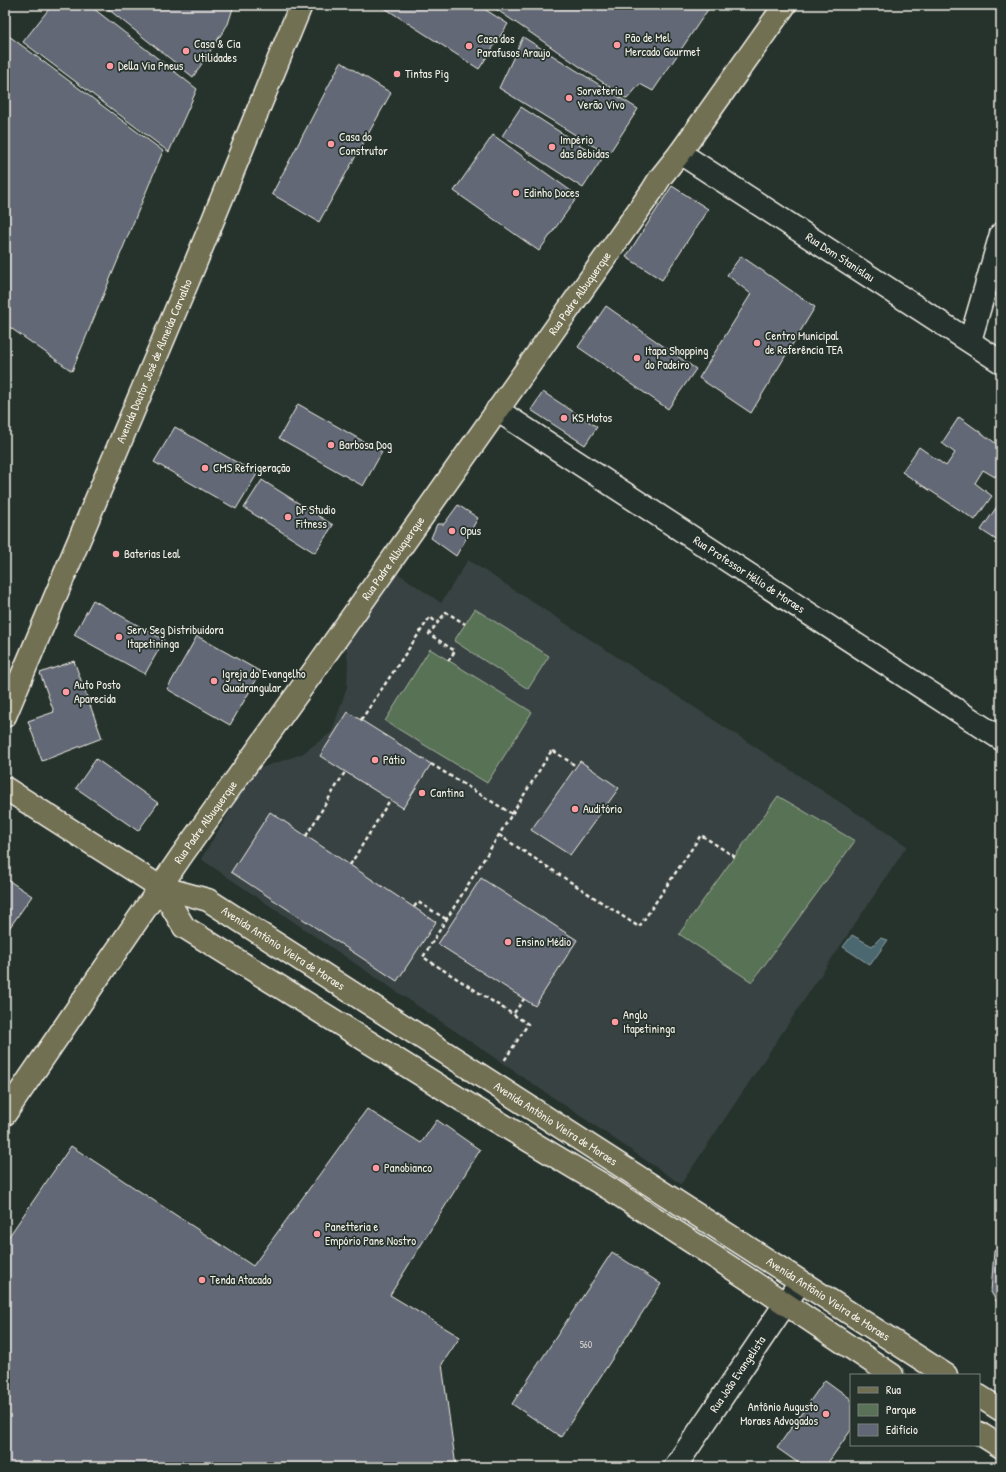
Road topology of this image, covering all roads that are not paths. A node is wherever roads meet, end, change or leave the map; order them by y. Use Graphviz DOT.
graph roads {
  1 [pos="301,5"];
  2 [pos="785,5"];
  3 [pos="680,153"];
  4 [pos="1001,234"];
  5 [pos="970,341"];
  6 [pos="1001,362"];
  7 [pos="497,410"];
  8 [pos="5,716"];
  9 [pos="1001,740"];
  10 [pos="5,788"];
  11 [pos="160,887"];
  12 [pos="490,1081"];
  13 [pos="473,1107"];
  14 [pos="5,1114"];
  15 [pos="764,1259"];
  16 [pos="750,1280"];
  17 [pos="800,1282"];
  18 [pos="785,1304"];
  19 [pos="890,1374"];
  20 [pos="944,1374"];
  21 [pos="980,1397"];
  22 [pos="1001,1410"];
  23 [pos="980,1434"];
  24 [pos="1001,1447"];
  25 [pos="675,1467"];
  1 -- 8 [label="main road, Avenida Doutor José de Almeida Carvalho"];
  2 -- 3 [label="main road, Rua Padre Albuquerque"];
  3 -- 5 [label="street, Rua Dom Stanislau"];
  3 -- 7 [label="main road, Rua Padre Albuquerque"];
  4 -- 5 [label="street"];
  5 -- 6 [label="street, Rua Dom Stanislau"];
  7 -- 9 [label="street, Rua Professor Hélio de Moraes"];
  7 -- 11 [label="main road, Rua Padre Albuquerque"];
  10 -- 11 [label="main road, Avenida Antônio Vieira de Moraes"];
  11 -- 12 [label="main road, Avenida Antônio Vieira de Moraes"];
  11 -- 13 [label="main road, Avenida Antônio Vieira de Moraes"];
  11 -- 14 [label="main road, Rua Padre Albuquerque"];
  12 -- 13 [label="main road"];
  12 -- 15 [label="main road, Avenida Antônio Vieira de Moraes"];
  13 -- 16 [label="main road, Avenida Antônio Vieira de Moraes"];
  15 -- 16 [label="street"];
  15 -- 17 [label="main road, Avenida Antônio Vieira de Moraes"];
  16 -- 18 [label="main road, Avenida Antônio Vieira de Moraes"];
  17 -- 18 [label="street, Rua João Evangelista"];
  17 -- 20 [label="main road, Avenida Antônio Vieira de Moraes"];
  18 -- 19 [label="main road, Avenida Antônio Vieira de Moraes"];
  18 -- 25 [label="street, Rua João Evangelista"];
  21 -- 22 [label="main road"];
  23 -- 24 [label="main road"];
}
